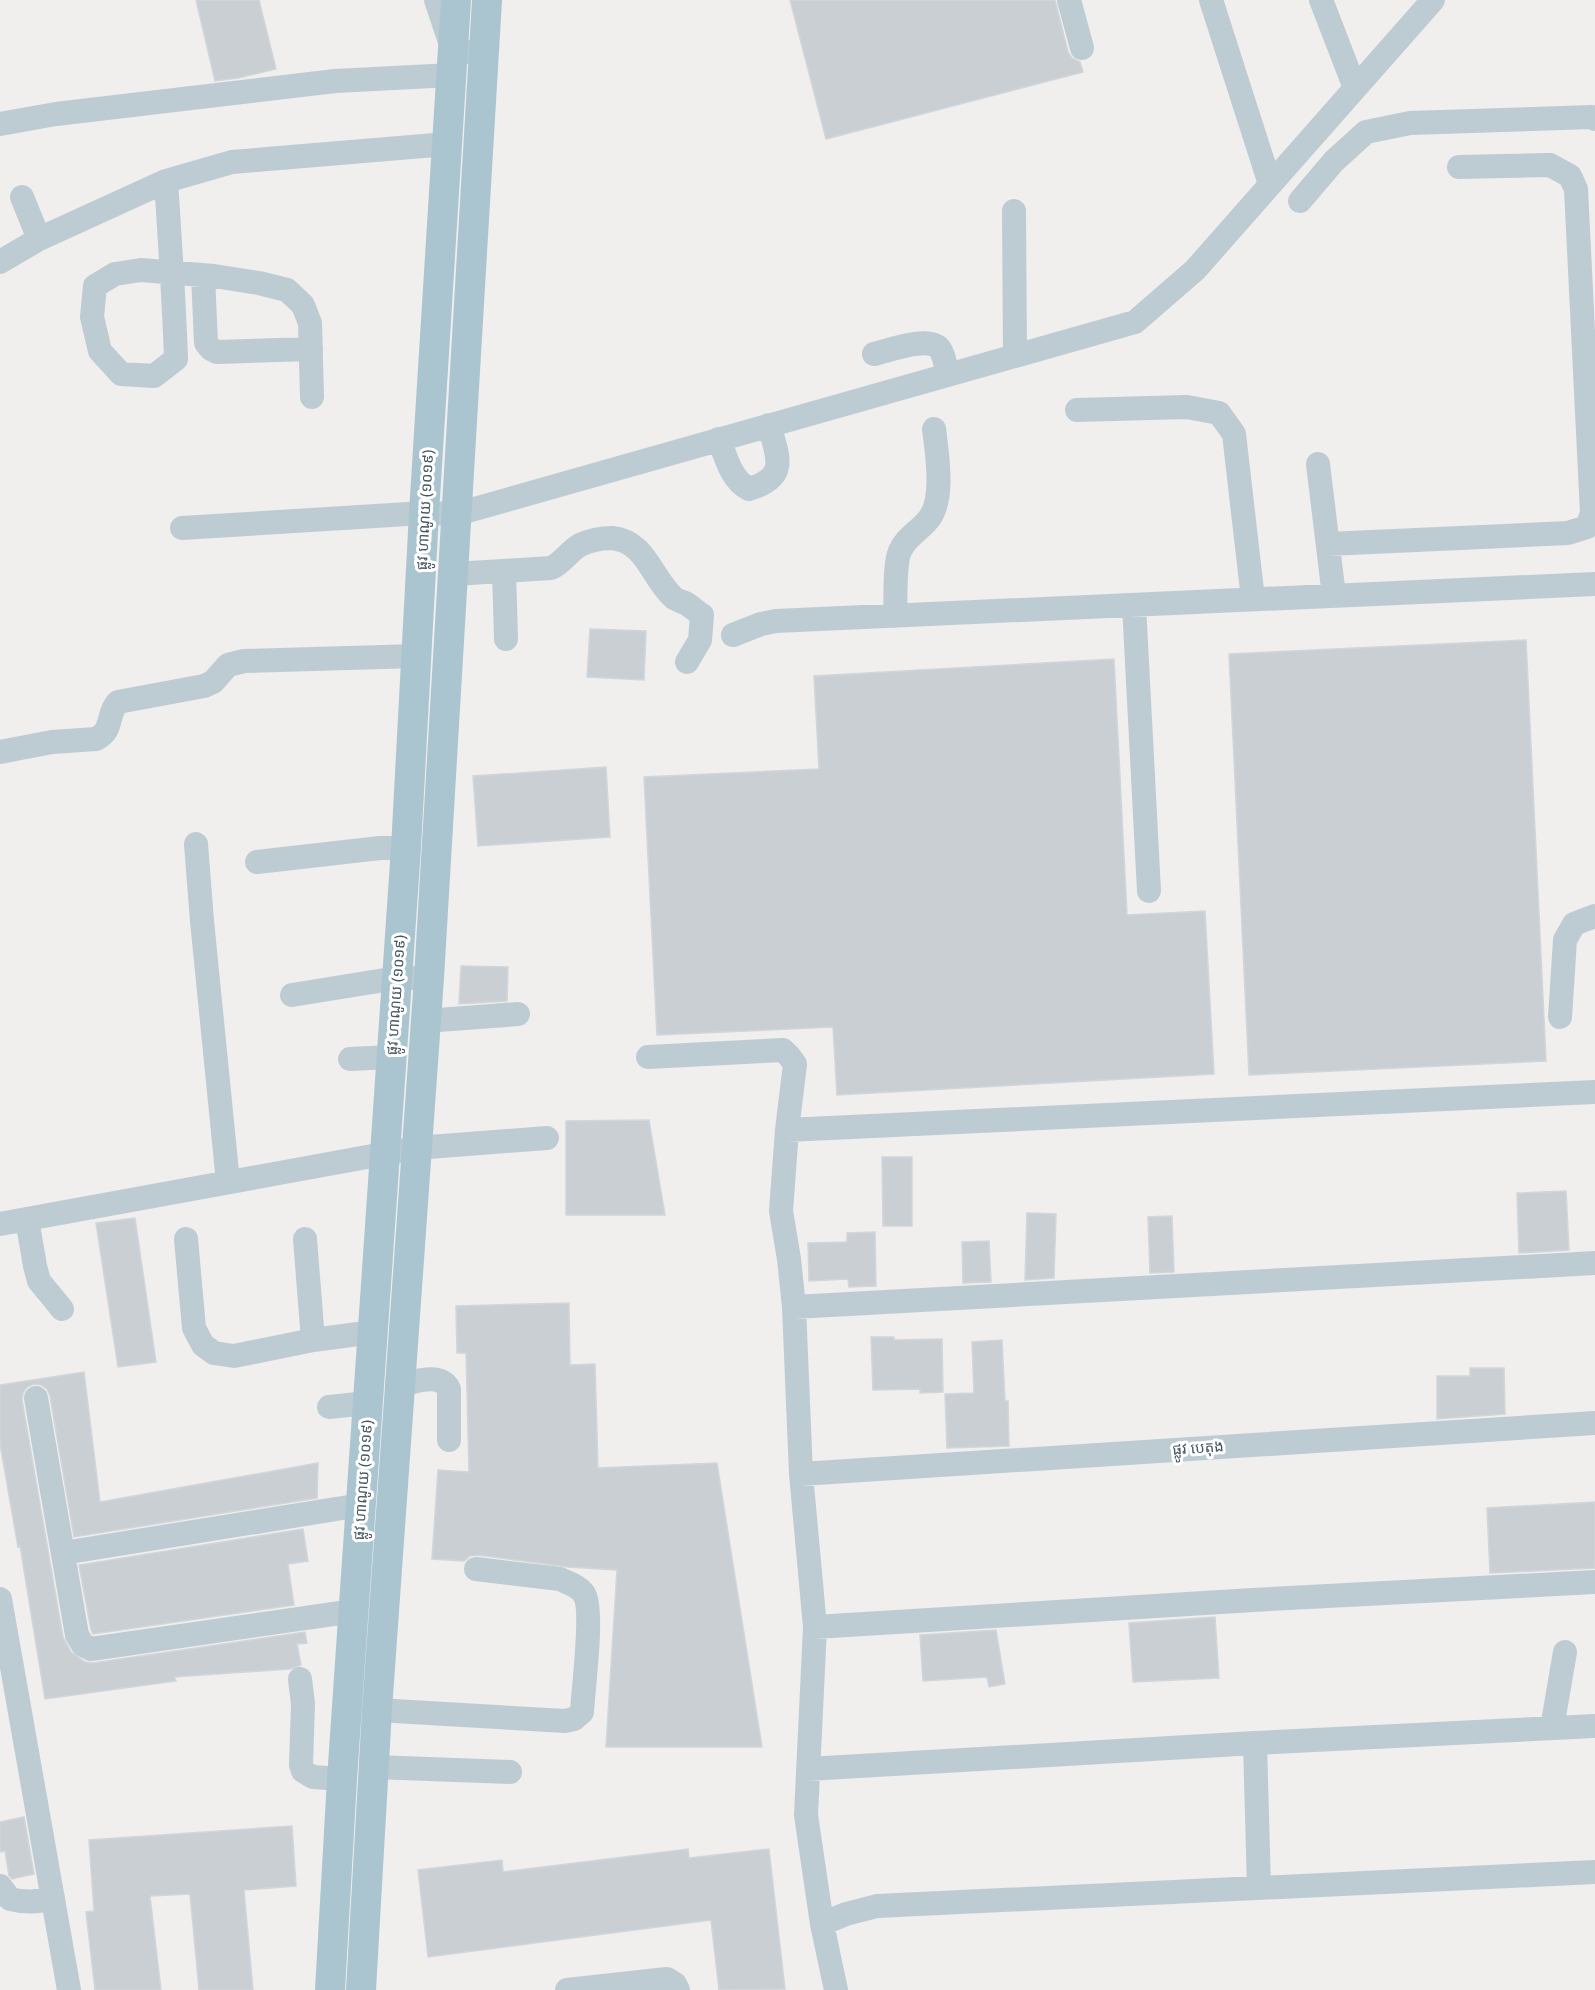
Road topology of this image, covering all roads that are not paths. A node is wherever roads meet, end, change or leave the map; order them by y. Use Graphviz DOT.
graph roads {
  1 [pos="436,0"];
  2 [pos="456,0"];
  3 [pos="487,0"];
  4 [pos="1069,0"];
  5 [pos="1211,0"];
  6 [pos="1321,0"];
  7 [pos="1433,0"];
  8 [pos="1082,48"];
  9 [pos="484,53"];
  10 [pos="452,63"];
  11 [pos="1355,88"];
  12 [pos="1595,119"];
  13 [pos="0,124"];
  14 [pos="447,144"];
  15 [pos="1459,167"];
  16 [pos="166,182"];
  17 [pos="1270,184"];
  18 [pos="22,197"];
  19 [pos="1300,201"];
  20 [pos="1014,211"];
  21 [pos="39,239"];
  22 [pos="0,262"];
  23 [pos="172,273"];
  24 [pos="203,275"];
  25 [pos="311,349"];
  26 [pos="874,354"];
  27 [pos="1015,356"];
  28 [pos="948,375"];
  29 [pos="312,397"];
  30 [pos="1077,410"];
  31 [pos="769,425"];
  32 [pos="934,429"];
  33 [pos="718,440"];
  34 [pos="1318,464"];
  35 [pos="424,513"];
  36 [pos="457,514"];
  37 [pos="182,528"];
  38 [pos="1591,531"];
  39 [pos="1328,544"];
  40 [pos="504,572"];
  41 [pos="454,574"];
  42 [pos="1595,584"];
  43 [pos="1334,596"];
  44 [pos="1253,599"];
  45 [pos="1134,605"];
  46 [pos="896,616"];
  47 [pos="733,635"];
  48 [pos="506,639"];
  49 [pos="417,656"];
  50 [pos="687,662"];
  51 [pos="0,752"];
  52 [pos="196,844"];
  53 [pos="406,848"];
  54 [pos="257,862"];
  55 [pos="1149,891"];
  56 [pos="1595,916"];
  57 [pos="397,978"];
  58 [pos="429,978"];
  59 [pos="292,995"];
  60 [pos="518,1014"];
  61 [pos="1560,1017"];
  62 [pos="425,1021"];
  63 [pos="391,1057"];
  64 [pos="648,1057"];
  65 [pos="350,1059"];
  66 [pos="1595,1092"];
  67 [pos="787,1130"];
  68 [pos="547,1138"];
  69 [pos="416,1148"];
  70 [pos="385,1154"];
  71 [pos="228,1182"];
  72 [pos="27,1219"];
  73 [pos="0,1224"];
  74 [pos="186,1239"];
  75 [pos="305,1239"];
  76 [pos="1595,1263"];
  77 [pos="794,1307"];
  78 [pos="62,1310"];
  79 [pos="373,1332"];
  80 [pos="313,1340"];
  81 [pos="400,1385"];
  82 [pos="36,1398"];
  83 [pos="368,1402"];
  84 [pos="329,1407"];
  85 [pos="1595,1423"];
  86 [pos="449,1440"];
  87 [pos="801,1474"];
  88 [pos="361,1505"];
  89 [pos="63,1553"];
  90 [pos="476,1569"];
  91 [pos="1595,1582"];
  92 [pos="0,1599"];
  93 [pos="354,1611"];
  94 [pos="814,1627"];
  95 [pos="1565,1652"];
  96 [pos="300,1679"];
  97 [pos="377,1710"];
  98 [pos="1595,1726"];
  99 [pos="1552,1728"];
  100 [pos="1255,1743"];
  101 [pos="374,1767"];
  102 [pos="808,1769"];
  103 [pos="510,1772"];
  104 [pos="342,1779"];
  105 [pos="1595,1872"];
  106 [pos="0,1886"];
  107 [pos="1259,1888"];
  108 [pos="53,1898"];
  109 [pos="822,1924"];
  110 [pos="69,1990"];
  111 [pos="330,1990"];
  112 [pos="362,1990"];
  113 [pos="567,1990"];
  114 [pos="678,1990"];
  115 [pos="836,1990"];
  1 -- 10 [label="street"];
  2 -- 10 [label="main road, ផ្លូវ ហាណូយ (១០១៩)"];
  3 -- 9 [label="main road, ផ្លូវ ហាណូយ (១០១៩)"];
  4 -- 8 [label="street"];
  5 -- 17 [label="street"];
  6 -- 11 [label="street"];
  7 -- 11 [label="street"];
  9 -- 10 [label="street"];
  9 -- 36 [label="main road, ផ្លូវ ហាណូយ (១០១៩)"];
  10 -- 13 [label="street"];
  10 -- 14 [label="main road, ផ្លូវ ហាណូយ (១០១៩)"];
  11 -- 17 [label="street"];
  12 -- 19 [label="street"];
  14 -- 16 [label="street"];
  14 -- 35 [label="main road, ផ្លូវ ហាណូយ (១០១៩)"];
  15 -- 38 [label="street"];
  16 -- 21 [label="street"];
  16 -- 23 [label="street"];
  17 -- 27 [label="street"];
  18 -- 21 [label="street"];
  20 -- 27 [label="street"];
  21 -- 22 [label="street"];
  23 -- 23 [label="street"];
  23 -- 24 [label="street"];
  24 -- 25 [label="street"];
  24 -- 25 [label="street"];
  25 -- 29 [label="street"];
  26 -- 28 [label="street"];
  27 -- 28 [label="street"];
  28 -- 31 [label="street"];
  30 -- 44 [label="street"];
  31 -- 33 [label="street"];
  31 -- 33 [label="street"];
  32 -- 46 [label="street"];
  33 -- 36 [label="street"];
  34 -- 39 [label="street"];
  35 -- 36 [label="street"];
  35 -- 37 [label="street"];
  35 -- 49 [label="main road, ផ្លូវ ហាណូយ (១០១៩)"];
  36 -- 41 [label="main road, ផ្លូវ ហាណូយ (១០១៩)"];
  38 -- 39 [label="street"];
  39 -- 43 [label="street"];
  40 -- 41 [label="street"];
  40 -- 48 [label="street"];
  40 -- 50 [label="street"];
  41 -- 58 [label="main road, ផ្លូវ ហាណូយ (១០១៩)"];
  42 -- 43 [label="street"];
  43 -- 44 [label="street"];
  44 -- 45 [label="street"];
  45 -- 46 [label="street"];
  45 -- 55 [label="street"];
  46 -- 47 [label="street"];
  49 -- 51 [label="street"];
  49 -- 53 [label="main road, ផ្លូវ ហាណូយ (១០១៩)"];
  52 -- 71 [label="street"];
  53 -- 54 [label="street"];
  53 -- 57 [label="main road, ផ្លូវ ហាណូយ (១០១៩)"];
  56 -- 61 [label="street"];
  57 -- 58 [label="street"];
  57 -- 59 [label="street"];
  57 -- 63 [label="main road, ផ្លូវ ហាណូយ (១០១៩)"];
  58 -- 62 [label="main road, ផ្លូវ ហាណូយ (១០១៩)"];
  60 -- 62 [label="street"];
  62 -- 69 [label="main road, ផ្លូវ ហាណូយ (១០១៩)"];
  63 -- 65 [label="street"];
  63 -- 70 [label="main road, ផ្លូវ ហាណូយ (១០១៩)"];
  64 -- 67 [label="street"];
  66 -- 67 [label="street"];
  67 -- 77 [label="street"];
  68 -- 69 [label="street"];
  69 -- 70 [label="street"];
  69 -- 81 [label="main road, ផ្លូវ ហាណូយ (១០១៩)"];
  70 -- 71 [label="street"];
  70 -- 79 [label="main road, ផ្លូវ ហាណូយ (១០១៩)"];
  71 -- 72 [label="street"];
  72 -- 73 [label="street"];
  72 -- 78 [label="street"];
  74 -- 80 [label="street"];
  75 -- 80 [label="street"];
  76 -- 77 [label="street"];
  77 -- 87 [label="street"];
  79 -- 80 [label="street"];
  79 -- 83 [label="main road, ផ្លូវ ហាណូយ (១០១៩)"];
  81 -- 86 [label="street"];
  81 -- 97 [label="main road, ផ្លូវ ហាណូយ (១០១៩)"];
  82 -- 89 [label="street"];
  83 -- 84 [label="street"];
  83 -- 88 [label="main road, ផ្លូវ ហាណូយ (១០១៩)"];
  85 -- 87 [label="street, ផ្លូវ បេតុង"];
  87 -- 94 [label="street"];
  88 -- 89 [label="street"];
  88 -- 93 [label="main road, ផ្លូវ ហាណូយ (១០១៩)"];
  89 -- 93 [label="street"];
  90 -- 97 [label="street"];
  91 -- 94 [label="street"];
  92 -- 108 [label="street"];
  93 -- 104 [label="main road, ផ្លូវ ហាណូយ (១០១៩)"];
  94 -- 102 [label="street"];
  95 -- 99 [label="street"];
  96 -- 104 [label="street"];
  97 -- 101 [label="main road, ផ្លូវ ហាណូយ (១០១៩)"];
  98 -- 99 [label="street"];
  99 -- 100 [label="street"];
  100 -- 102 [label="street"];
  100 -- 107 [label="street"];
  101 -- 103 [label="street"];
  101 -- 112 [label="main road, ផ្លូវ ហាណូយ (១០១៩)"];
  102 -- 109 [label="street"];
  104 -- 111 [label="main road, ផ្លូវ ហាណូយ (១០១៩)"];
  105 -- 107 [label="street"];
  106 -- 108 [label="street"];
  107 -- 109 [label="street"];
  108 -- 110 [label="street"];
  109 -- 115 [label="street"];
  113 -- 114 [label="street"];
}
